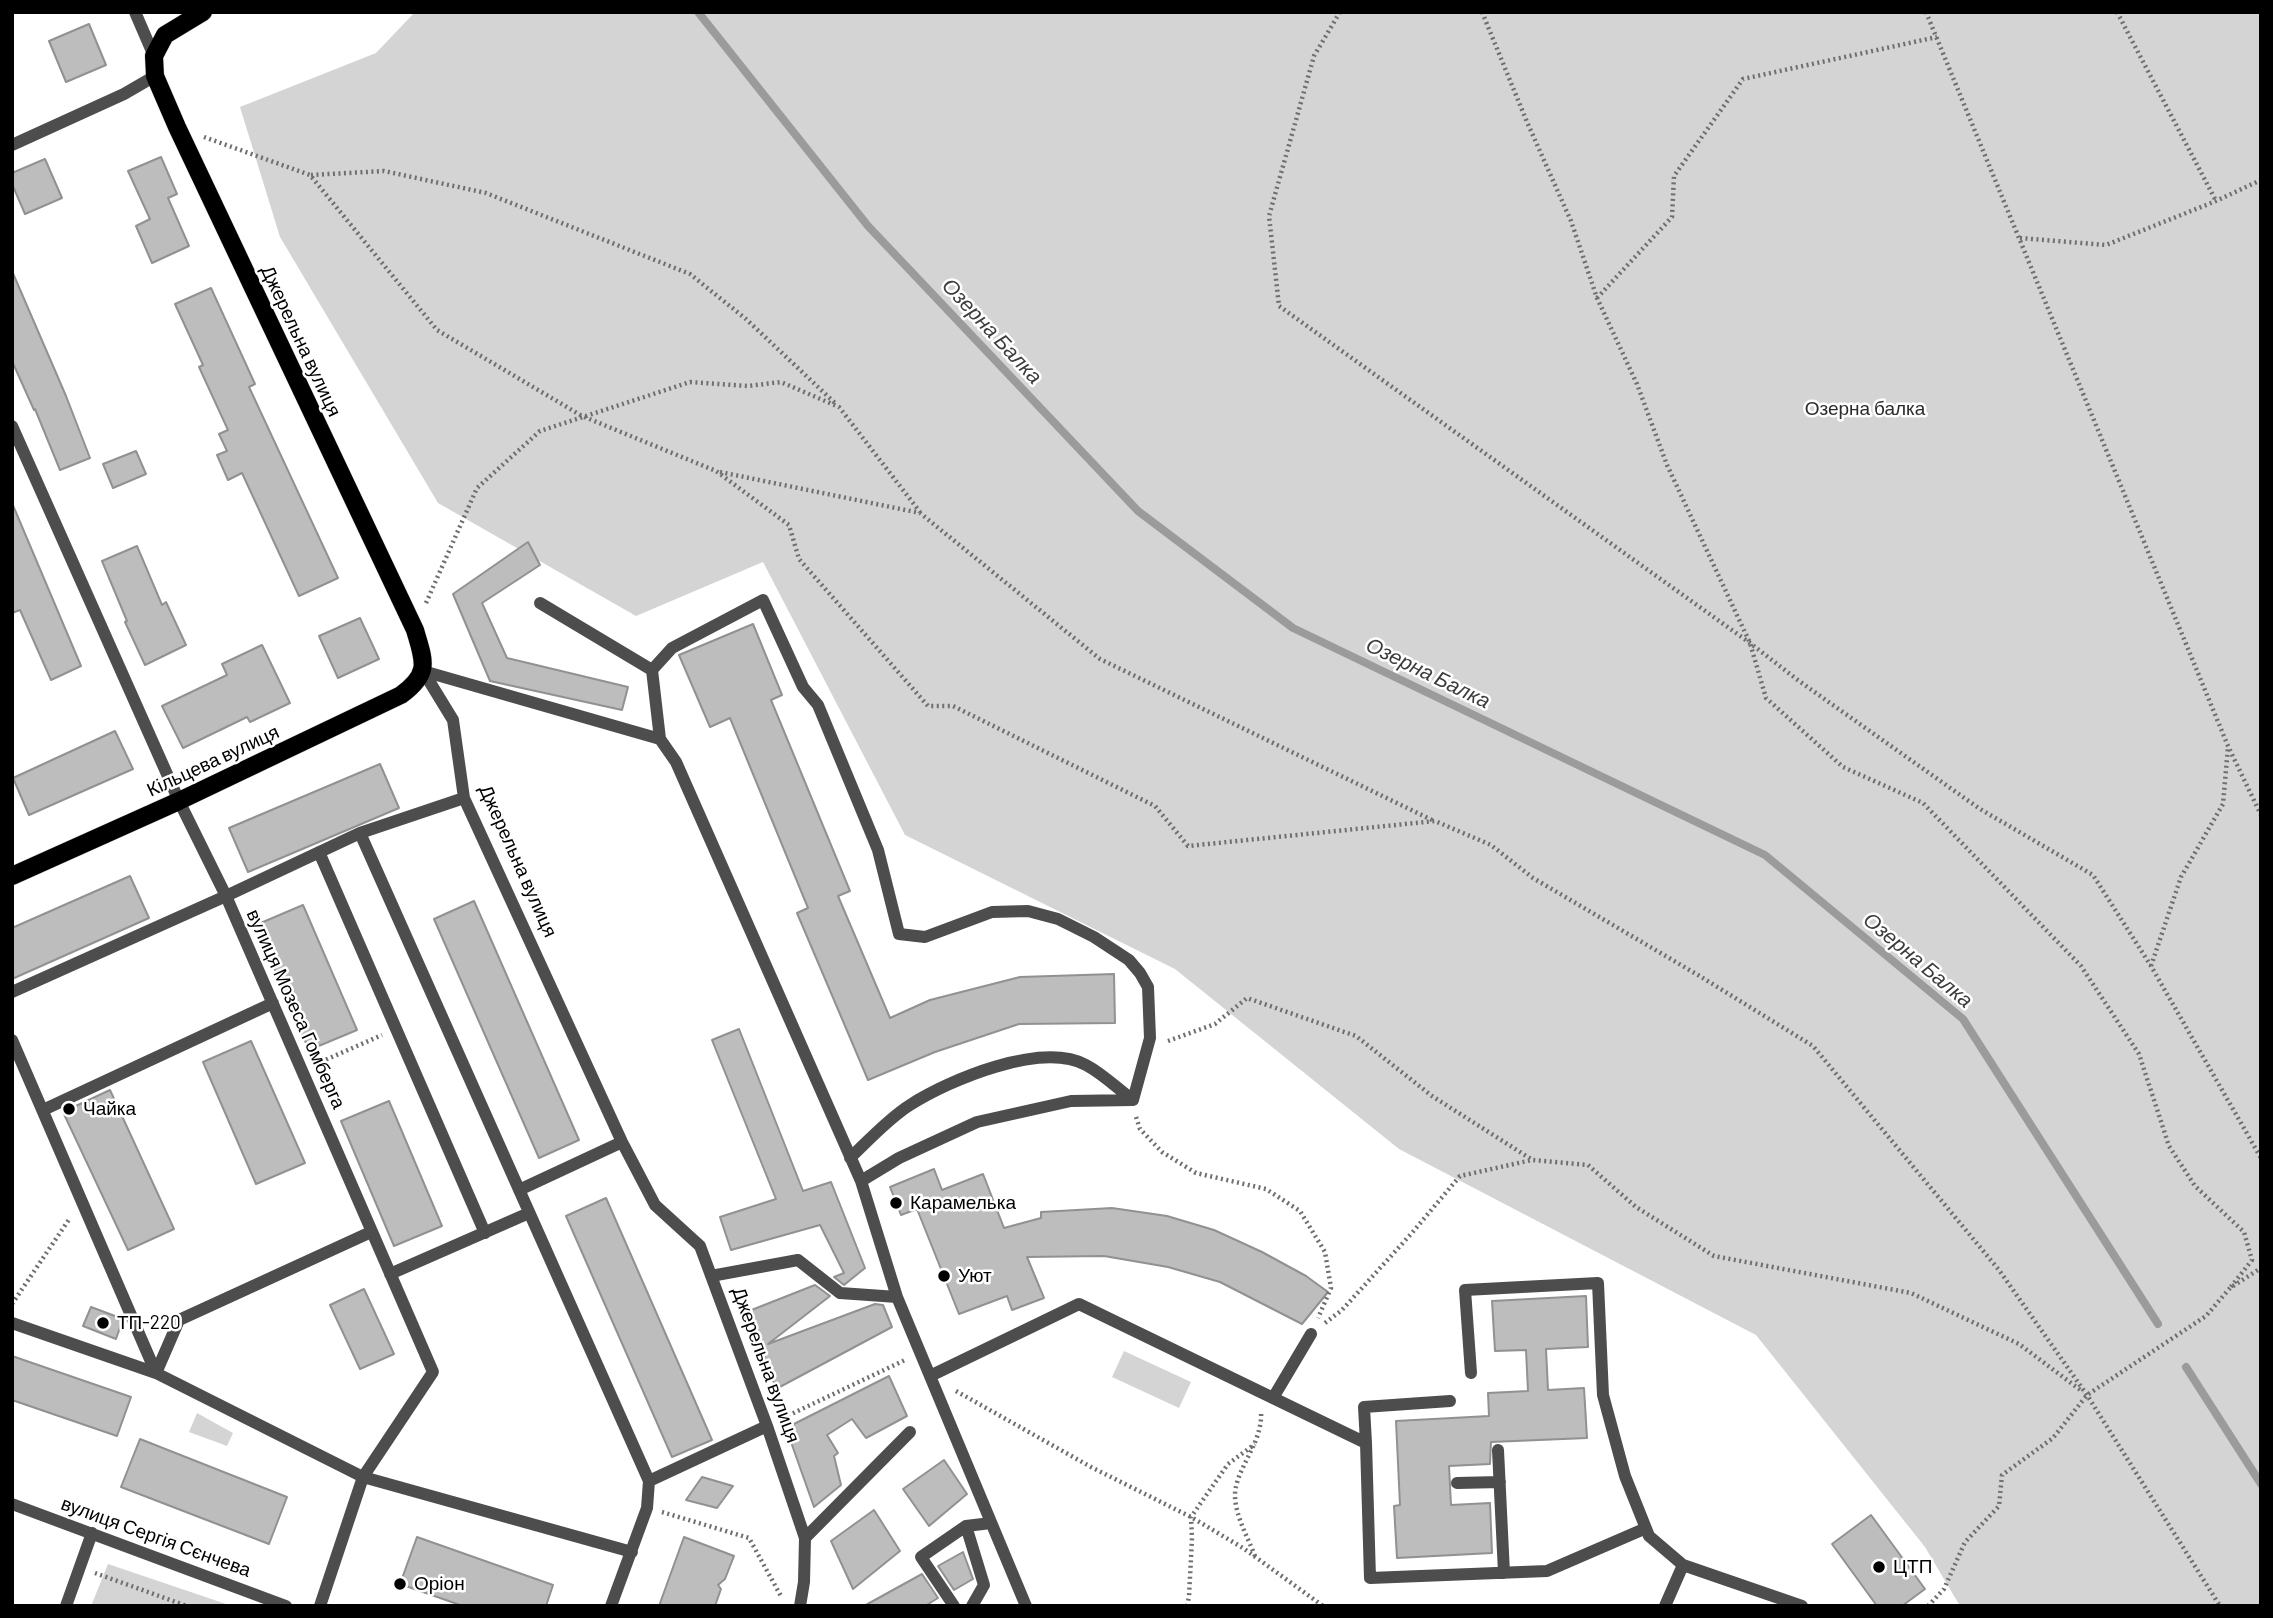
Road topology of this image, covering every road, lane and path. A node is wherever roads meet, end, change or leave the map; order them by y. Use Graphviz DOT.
graph roads {
  1 [pos="135,12"];
  2 [pos="203,12"];
  3 [pos="1340,12"];
  4 [pos="1482,12"];
  5 [pos="1926,12"];
  6 [pos="2117,12"];
  7 [pos="1937,37"];
  8 [pos="154,56"];
  9 [pos="155,76"];
  10 [pos="177,127"];
  11 [pos="12,145"];
  12 [pos="310,176"];
  13 [pos="2261,180"];
  14 [pos="2216,201"];
  15 [pos="2019,238"];
  16 [pos="1597,298"];
  17 [pos="839,407"];
  18 [pos="582,416"];
  19 [pos="12,426"];
  20 [pos="716,471"];
  21 [pos="920,513"];
  22 [pos="540,603"];
  23 [pos="415,630"];
  24 [pos="1750,643"];
  25 [pos="652,670"];
  26 [pos="423,671"];
  27 [pos="660,739"];
  28 [pos="2228,746"];
  29 [pos="464,799"];
  30 [pos="179,801"];
  31 [pos="2261,815"];
  32 [pos="1435,821"];
  33 [pos="359,833"];
  34 [pos="319,852"];
  35 [pos="12,876"];
  36 [pos="226,896"];
  37 [pos="2151,966"];
  38 [pos="12,992"];
  39 [pos="273,1003"];
  40 [pos="396,1029"];
  41 [pos="1150,1038"];
  42 [pos="12,1040"];
  43 [pos="303,1070"];
  44 [pos="1133,1100"];
  45 [pos="43,1110"];
  46 [pos="622,1142"];
  47 [pos="850,1158"];
  48 [pos="2261,1158"];
  49 [pos="1532,1160"];
  50 [pos="861,1181"];
  51 [pos="520,1190"];
  52 [pos="82,1200"];
  53 [pos="529,1213"];
  54 [pos="371,1232"];
  55 [pos="485,1233"];
  56 [pos="2261,1268"];
  57 [pos="390,1274"];
  58 [pos="711,1276"];
  59 [pos="2230,1288"];
  60 [pos="897,1297"];
  61 [pos="12,1304"];
  62 [pos="12,1323"];
  63 [pos="1311,1334"];
  64 [pos="920,1352"];
  65 [pos="156,1373"];
  66 [pos="1471,1373"];
  67 [pos="930,1376"];
  68 [pos="1260,1391"];
  69 [pos="2087,1395"];
  70 [pos="1273,1398"];
  71 [pos="1450,1401"];
  72 [pos="767,1426"];
  73 [pos="910,1432"];
  74 [pos="1366,1443"];
  75 [pos="1255,1444"];
  76 [pos="1498,1450"];
  77 [pos="363,1477"];
  78 [pos="649,1481"];
  79 [pos="1500,1482"];
  80 [pos="1457,1483"];
  81 [pos="12,1504"];
  82 [pos="647,1508"];
  83 [pos="1191,1517"];
  84 [pos="991,1523"];
  85 [pos="967,1526"];
  86 [pos="1644,1529"];
  87 [pos="92,1533"];
  88 [pos="805,1538"];
  89 [pos="632,1552"];
  90 [pos="1255,1557"];
  91 [pos="1683,1565"];
  92 [pos="80,1568"];
  93 [pos="1504,1573"];
  94 [pos="66,1606"];
  95 [pos="187,1606"];
  96 [pos="286,1606"];
  97 [pos="320,1606"];
  98 [pos="611,1606"];
  99 [pos="786,1606"];
  100 [pos="800,1606"];
  101 [pos="954,1606"];
  102 [pos="971,1606"];
  103 [pos="1026,1606"];
  104 [pos="1187,1606"];
  105 [pos="1323,1606"];
  106 [pos="1665,1606"];
  107 [pos="1802,1606"];
  108 [pos="1928,1606"];
  109 [pos="2220,1606"];
  1 -- 8 [label="street, Джерельна вулиця"];
  2 -- 8 [label="main road"];
  3 -- 24 [label="path"];
  4 -- 16 [label="path"];
  5 -- 7 [label="path"];
  6 -- 14 [label="path"];
  7 -- 15 [label="path"];
  7 -- 16 [label="path"];
  8 -- 9 [label="main road, Джерельна вулиця"];
  9 -- 10 [label="main road, Джерельна вулиця"];
  9 -- 11 [label="street"];
  10 -- 12 [label="path"];
  10 -- 23 [label="main road, Джерельна вулиця"];
  12 -- 17 [label="path"];
  12 -- 18 [label="path"];
  13 -- 14 [label="path"];
  14 -- 15 [label="path"];
  15 -- 28 [label="path"];
  16 -- 24 [label="path"];
  17 -- 18 [label="path"];
  17 -- 21 [label="path"];
  18 -- 20 [label="path"];
  18 -- 23 [label="path"];
  19 -- 30 [label="street, вулиця Мозеса Гомберга"];
  20 -- 21 [label="path"];
  20 -- 32 [label="path"];
  21 -- 32 [label="path"];
  22 -- 25 [label="street"];
  23 -- 26 [label="main road, Джерельна вулиця"];
  24 -- 37 [label="path"];
  24 -- 59 [label="path"];
  25 -- 27 [label="street"];
  25 -- 41 [label="street"];
  26 -- 27 [label="street"];
  26 -- 29 [label="street, Джерельна вулиця"];
  26 -- 30 [label="main road, Кільцева вулиця"];
  27 -- 47 [label="street"];
  28 -- 31 [label="path"];
  28 -- 37 [label="path"];
  29 -- 33 [label="street"];
  29 -- 46 [label="street, Джерельна вулиця"];
  30 -- 35 [label="main road, Кільцева вулиця"];
  30 -- 36 [label="street, вулиця Мозеса Гомберга"];
  32 -- 69 [label="path"];
  33 -- 34 [label="street"];
  33 -- 51 [label="street"];
  34 -- 36 [label="street"];
  34 -- 40 [label="street"];
  36 -- 38 [label="street"];
  36 -- 39 [label="street, вулиця Мозеса Гомберга"];
  37 -- 48 [label="path"];
  39 -- 43 [label="street, вулиця Мозеса Гомберга"];
  39 -- 45 [label="street"];
  40 -- 43 [label="path"];
  40 -- 55 [label="street"];
  41 -- 44 [label="street"];
  41 -- 49 [label="path"];
  42 -- 45 [label="street"];
  43 -- 54 [label="street, вулиця Мозеса Гомберга"];
  44 -- 47 [label="street"];
  44 -- 50 [label="street"];
  44 -- 63 [label="path"];
  45 -- 52 [label="street"];
  46 -- 51 [label="street"];
  46 -- 58 [label="street, Джерельна вулиця"];
  47 -- 50 [label="street"];
  49 -- 63 [label="path"];
  49 -- 69 [label="path"];
  50 -- 60 [label="street"];
  51 -- 53 [label="street"];
  52 -- 61 [label="path"];
  52 -- 65 [label="street"];
  53 -- 55 [label="street"];
  53 -- 78 [label="street"];
  54 -- 57 [label="street, вулиця Мозеса Гомберга"];
  54 -- 65 [label="street"];
  55 -- 57 [label="street"];
  56 -- 59 [label="path"];
  57 -- 77 [label="street, вулиця Мозеса Гомберга"];
  58 -- 60 [label="street"];
  58 -- 72 [label="street, Джерельна вулиця"];
  59 -- 69 [label="path"];
  60 -- 64 [label="street"];
  62 -- 65 [label="street"];
  63 -- 70 [label="street"];
  64 -- 67 [label="street"];
  64 -- 72 [label="path"];
  65 -- 77 [label="street"];
  66 -- 86 [label="street"];
  67 -- 68 [label="street"];
  67 -- 83 [label="path"];
  67 -- 84 [label="street"];
  68 -- 70 [label="street"];
  68 -- 75 [label="path"];
  69 -- 108 [label="path"];
  69 -- 109 [label="path"];
  70 -- 74 [label="street"];
  71 -- 74 [label="street"];
  72 -- 78 [label="street"];
  72 -- 88 [label="street, Джерельна вулиця"];
  73 -- 88 [label="street"];
  74 -- 93 [label="street"];
  75 -- 83 [label="path"];
  75 -- 90 [label="path"];
  76 -- 79 [label="street"];
  77 -- 89 [label="street"];
  77 -- 97 [label="street, вулиця Мозеса Гомберга"];
  78 -- 82 [label="street"];
  79 -- 80 [label="street"];
  79 -- 93 [label="street"];
  81 -- 87 [label="street, вулиця Сергія Сєнчева"];
  82 -- 89 [label="street"];
  82 -- 99 [label="path"];
  83 -- 90 [label="path"];
  83 -- 104 [label="path"];
  84 -- 85 [label="street"];
  84 -- 103 [label="street"];
  85 -- 101 [label="street"];
  85 -- 102 [label="street"];
  86 -- 91 [label="street"];
  86 -- 93 [label="street"];
  87 -- 92 [label="street"];
  87 -- 96 [label="street, вулиця Сергія Сєнчева"];
  88 -- 100 [label="street, Джерельна вулиця"];
  89 -- 98 [label="street"];
  90 -- 105 [label="path"];
  91 -- 106 [label="street"];
  91 -- 107 [label="street"];
  92 -- 94 [label="street"];
  92 -- 95 [label="path"];
}
